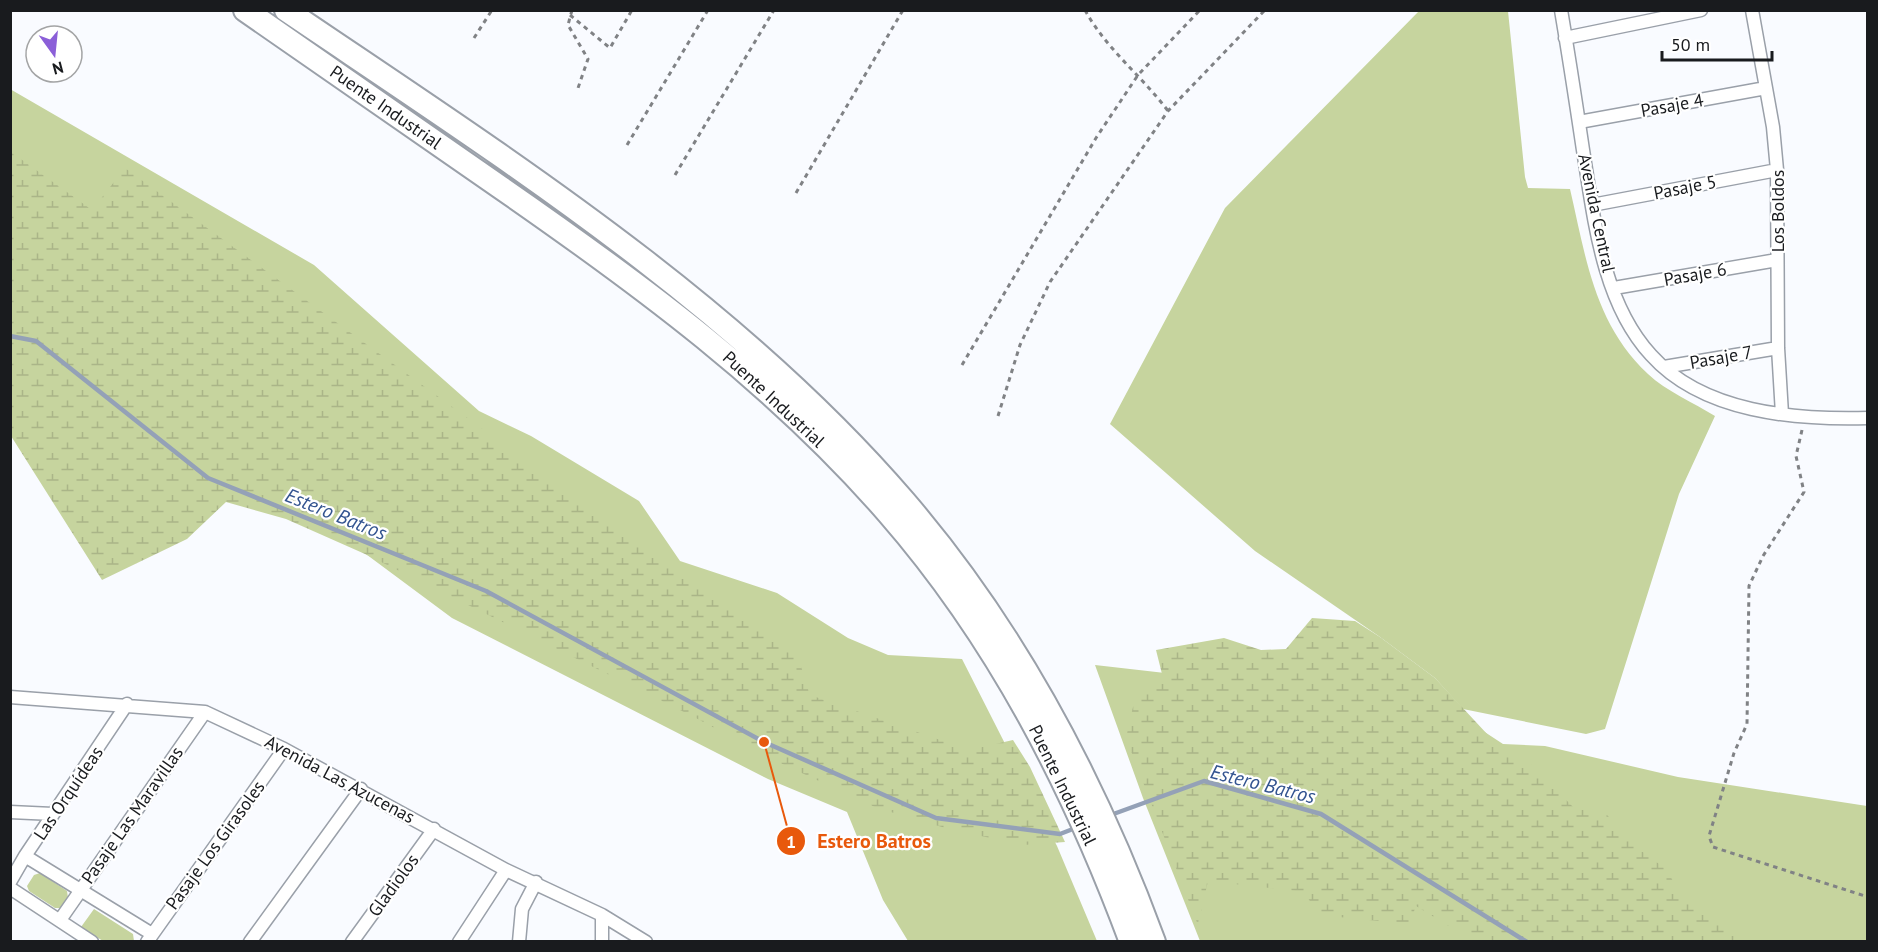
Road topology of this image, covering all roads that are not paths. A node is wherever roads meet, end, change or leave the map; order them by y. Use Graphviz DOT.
graph roads {
  1 [pos="245,10"];
  2 [pos="286,10"];
  3 [pos="1561,10"];
  4 [pos="1701,10"];
  5 [pos="1752,10"];
  6 [pos="1566,38"];
  7 [pos="1766,88"];
  8 [pos="1579,122"];
  9 [pos="1778,170"];
  10 [pos="1592,205"];
  11 [pos="1777,260"];
  12 [pos="1614,288"];
  13 [pos="1778,348"];
  14 [pos="1664,367"];
  15 [pos="1782,414"];
  16 [pos="1868,418"];
  17 [pos="896,507"];
  18 [pos="10,698"];
  19 [pos="127,704"];
  20 [pos="205,712"];
  21 [pos="284,749"];
  22 [pos="361,789"];
  23 [pos="10,812"];
  24 [pos="53,814"];
  25 [pos="434,829"];
  26 [pos="25,856"];
  27 [pos="506,870"];
  28 [pos="10,882"];
  29 [pos="536,882"];
  30 [pos="10,888"];
  31 [pos="79,891"];
  32 [pos="602,915"];
  33 [pos="60,920"];
  34 [pos="149,938"];
  35 [pos="86,939"];
  36 [pos="250,942"];
  37 [pos="352,942"];
  38 [pos="459,942"];
  39 [pos="519,942"];
  40 [pos="602,942"];
  41 [pos="646,942"];
  42 [pos="1131,942"];
  43 [pos="1154,942"];
  1 -- 17 [label="highway, Puente Industrial"];
  2 -- 17 [label="highway, Puente Industrial"];
  3 -- 6 [label="street, Avenida Central"];
  4 -- 6 [label="street"];
  5 -- 7 [label="street, Los Boldos"];
  6 -- 8 [label="street, Avenida Central"];
  7 -- 8 [label="street, Pasaje 4"];
  7 -- 9 [label="street, Los Boldos"];
  8 -- 10 [label="street, Avenida Central"];
  9 -- 10 [label="street, Pasaje 5"];
  9 -- 11 [label="street, Los Boldos"];
  10 -- 12 [label="street, Avenida Central"];
  11 -- 12 [label="street, Pasaje 6"];
  11 -- 13 [label="street, Los Boldos"];
  12 -- 14 [label="street, Avenida Central"];
  13 -- 14 [label="street, Pasaje 7"];
  13 -- 15 [label="street, Los Boldos"];
  14 -- 15 [label="street, Avenida Central"];
  15 -- 16 [label="street, Avenida Central"];
  17 -- 42 [label="highway, Puente Industrial"];
  17 -- 43 [label="highway, Puente Industrial"];
  18 -- 19 [label="street, Avenida Las Azucenas"];
  19 -- 20 [label="street, Avenida Las Azucenas"];
  19 -- 24 [label="street, Las Orquídeas"];
  20 -- 21 [label="street, Avenida Las Azucenas"];
  20 -- 31 [label="street, Pasaje Las Maravillas"];
  21 -- 22 [label="street, Avenida Las Azucenas"];
  21 -- 34 [label="street, Pasaje Los Girasoles"];
  22 -- 25 [label="street, Avenida Las Azucenas"];
  22 -- 36 [label="street"];
  23 -- 24 [label="street"];
  24 -- 26 [label="street, Las Orquídeas"];
  25 -- 27 [label="street, Avenida Las Azucenas"];
  25 -- 37 [label="street, Gladiolos"];
  26 -- 28 [label="street, Las Orquídeas"];
  26 -- 31 [label="street"];
  27 -- 29 [label="street, Avenida Las Azucenas"];
  27 -- 38 [label="street"];
  29 -- 32 [label="street, Avenida Las Azucenas"];
  29 -- 39 [label="street"];
  30 -- 33 [label="street"];
  31 -- 33 [label="street, Pasaje Las Maravillas"];
  31 -- 34 [label="street"];
  32 -- 40 [label="street"];
  32 -- 41 [label="street, Avenida Las Azucenas"];
  33 -- 35 [label="street"];
}
